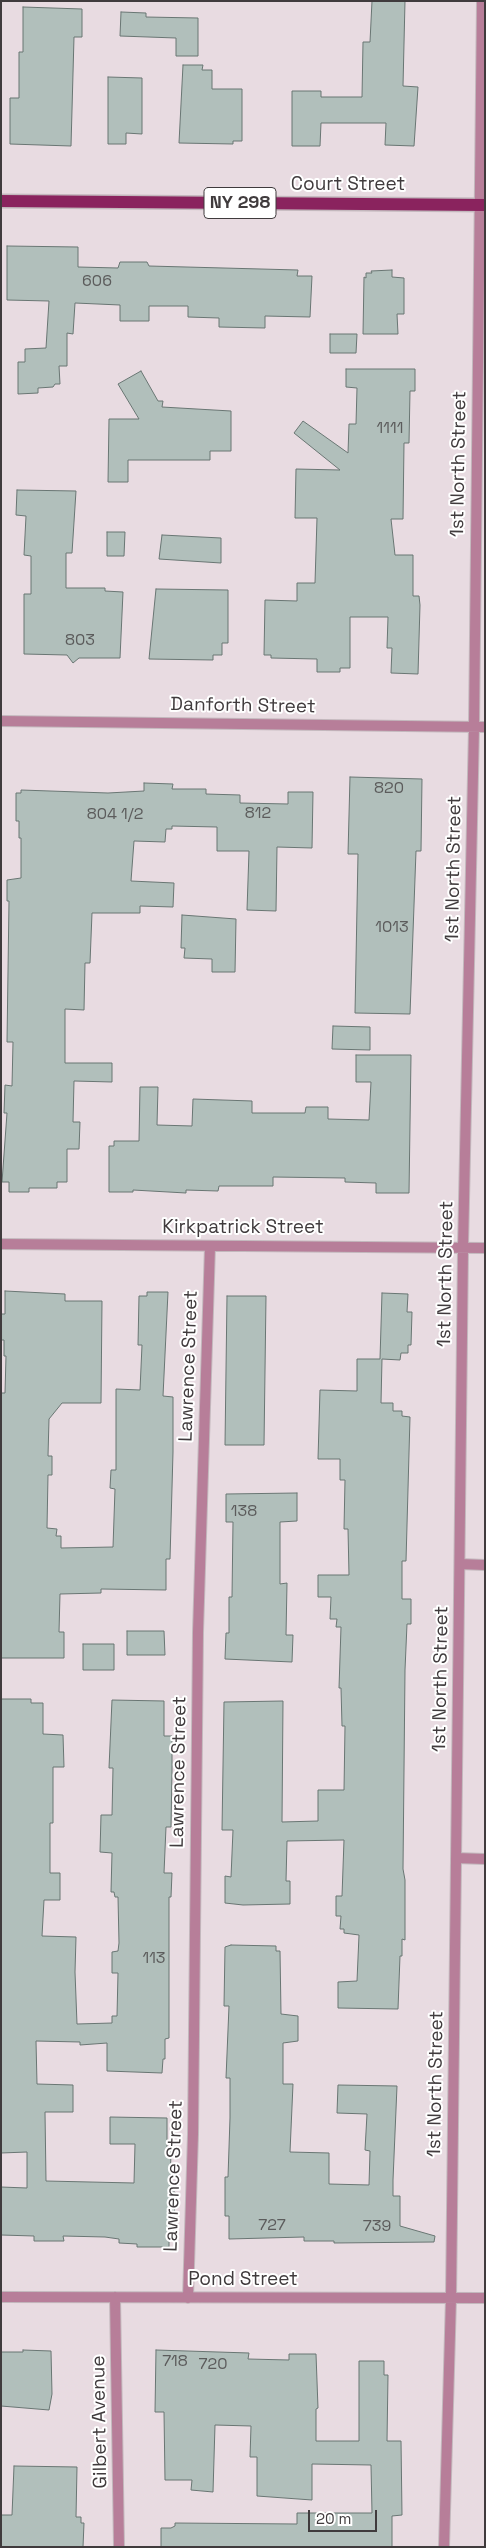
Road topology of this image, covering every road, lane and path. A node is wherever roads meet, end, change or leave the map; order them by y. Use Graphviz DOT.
graph roads {
  1 [pos="482,1"];
  2 [pos="1,201"];
  3 [pos="482,205"];
  4 [pos="1,721"];
  5 [pos="474,727"];
  6 [pos="485,727"];
  7 [pos="1,1244"];
  8 [pos="210,1246"];
  9 [pos="464,1248"];
  10 [pos="485,1248"];
  11 [pos="460,1564"];
  12 [pos="485,1565"];
  13 [pos="456,1858"];
  14 [pos="485,1859"];
  15 [pos="1,2297"];
  16 [pos="115,2297"];
  17 [pos="188,2298"];
  18 [pos="451,2298"];
  19 [pos="485,2298"];
  20 [pos="120,2547"];
  21 [pos="444,2547"];
  1 -- 3 [label="street, 1st North Street"];
  2 -- 3 [label="main road, Court Street / NY 298"];
  3 -- 5 [label="street, 1st North Street"];
  4 -- 5 [label="street, Danforth Street"];
  5 -- 6 [label="street, Danforth Street"];
  5 -- 9 [label="street, 1st North Street"];
  7 -- 8 [label="street, Kirkpatrick Street"];
  8 -- 9 [label="street, Kirkpatrick Street"];
  8 -- 17 [label="street, Lawrence Street"];
  9 -- 10 [label="street, Kirkpatrick Street"];
  9 -- 11 [label="street, 1st North Street"];
  11 -- 12 [label="street"];
  11 -- 13 [label="street, 1st North Street"];
  13 -- 14 [label="street"];
  13 -- 18 [label="street, 1st North Street"];
  15 -- 16 [label="street, Pond Street"];
  16 -- 17 [label="street, Pond Street"];
  16 -- 20 [label="street, Gilbert Avenue"];
  17 -- 18 [label="street, Pond Street"];
  18 -- 19 [label="street, Pond Street"];
  18 -- 21 [label="street, 1st North Street"];
}
